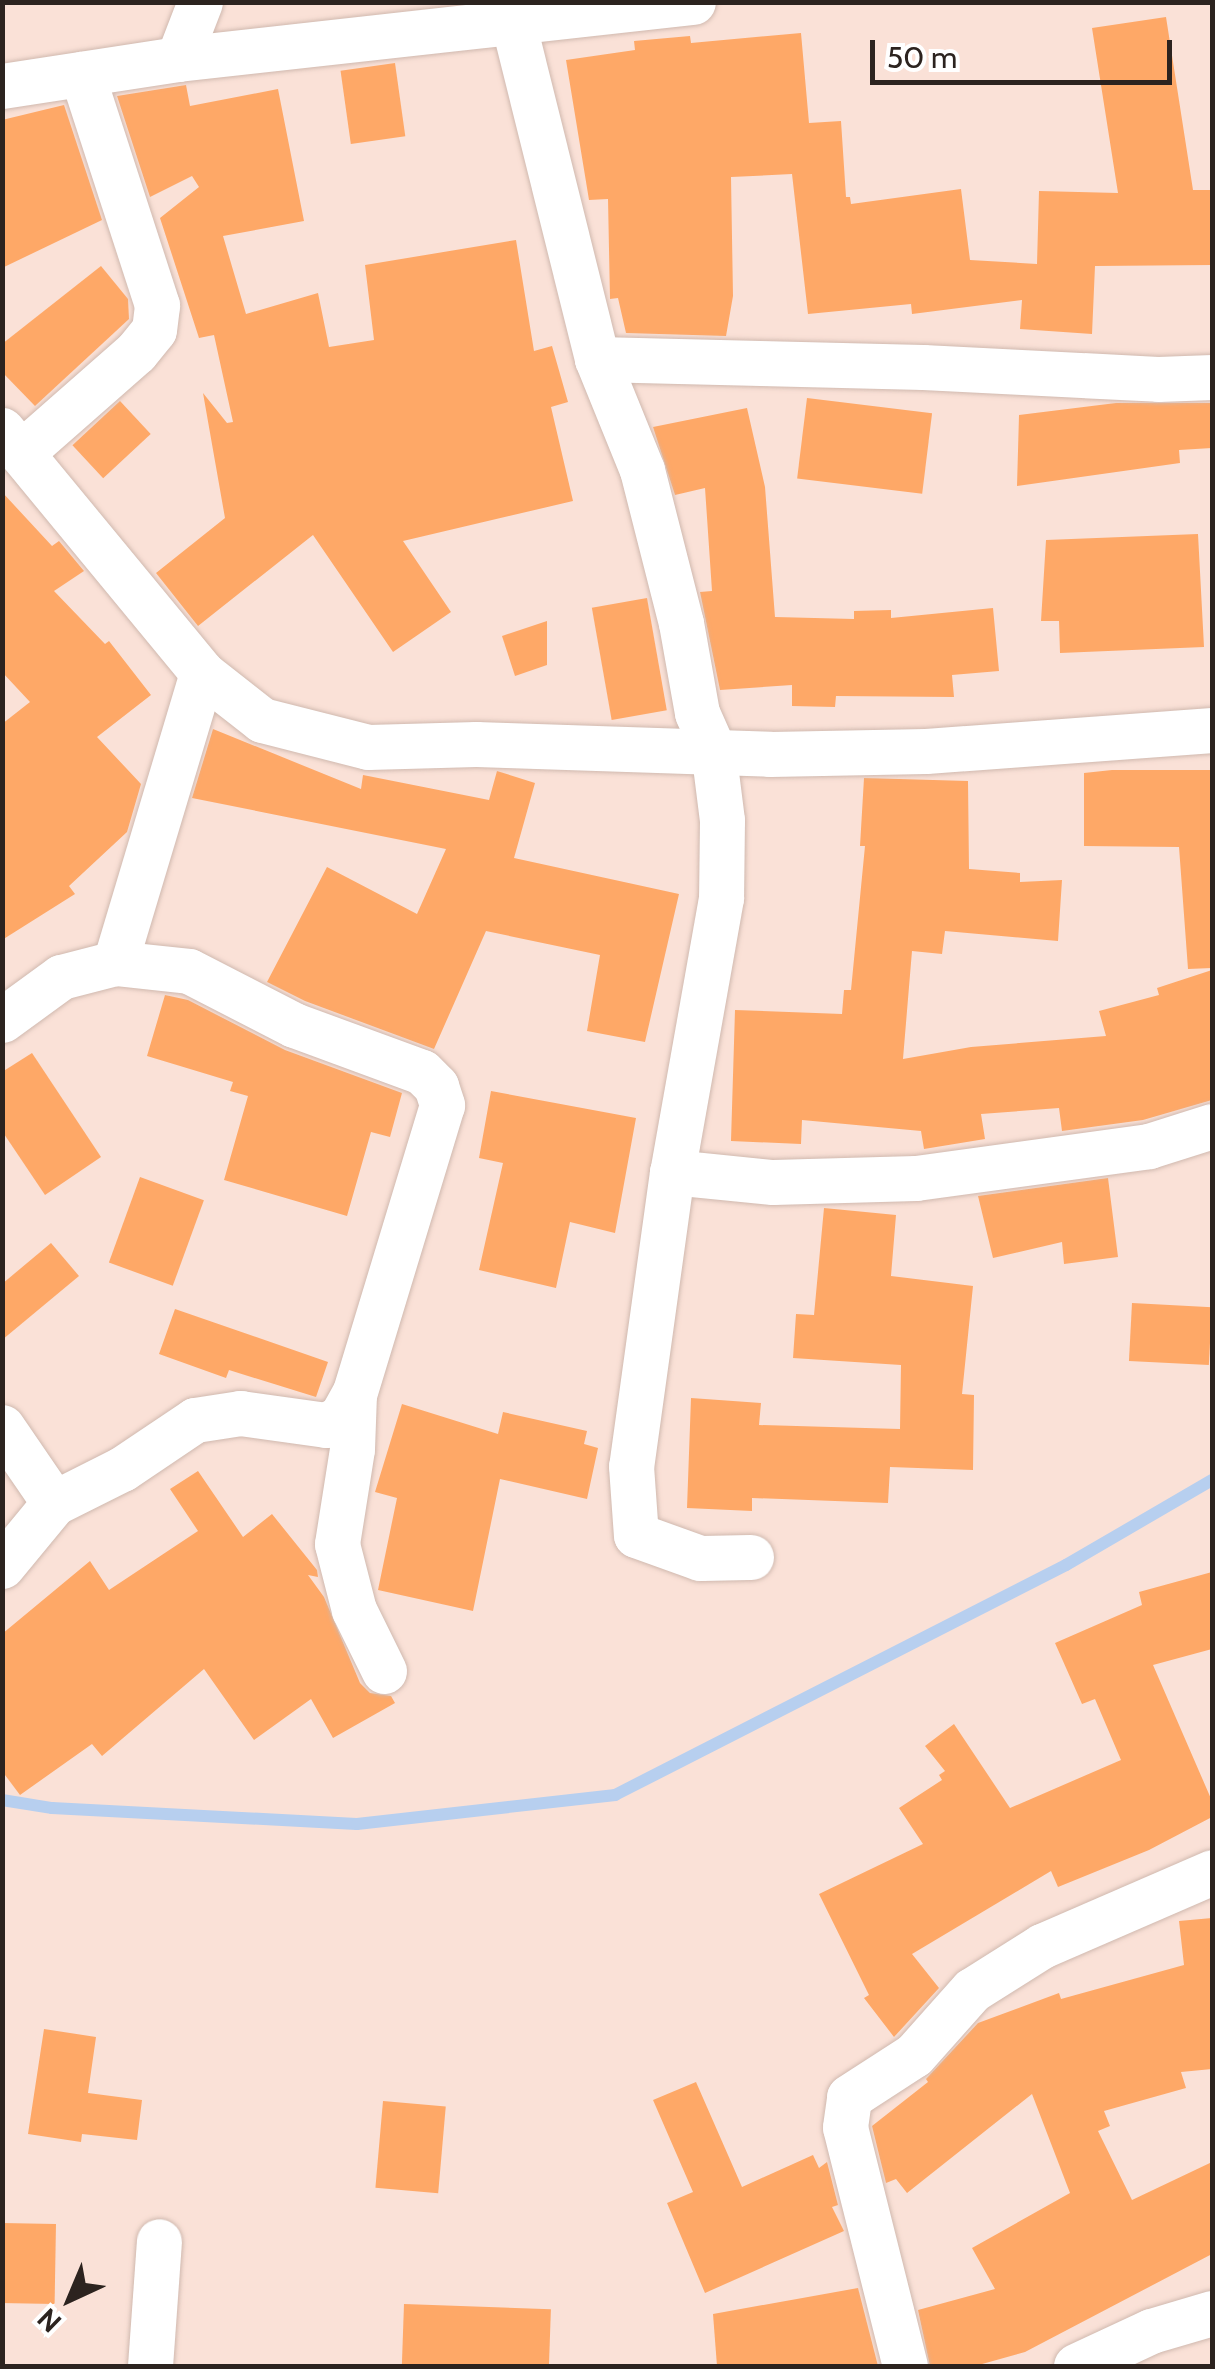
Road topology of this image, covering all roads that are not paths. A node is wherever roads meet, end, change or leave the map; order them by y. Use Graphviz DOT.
graph roads {
  1 [pos="200,2"];
  2 [pos="693,2"];
  3 [pos="514,26"];
  4 [pos="178,59"];
  5 [pos="82,74"];
  6 [pos="2,86"];
  7 [pos="597,359"];
  8 [pos="1212,377"];
  9 [pos="10,445"];
  10 [pos="202,673"];
  11 [pos="1212,730"];
  12 [pos="713,749"];
  13 [pos="115,963"];
  14 [pos="2,1020"];
  15 [pos="1212,1126"];
  16 [pos="672,1172"];
  17 [pos="354,1394"];
  18 [pos="2,1427"];
  19 [pos="54,1503"];
  20 [pos="751,1557"];
  21 [pos="2,1566"];
  22 [pos="384,1671"];
  23 [pos="1212,1872"];
  24 [pos="159,2241"];
  25 [pos="1212,2313"];
  26 [pos="150,2366"];
  27 [pos="905,2366"];
  28 [pos="1076,2366"];
  1 -- 4 [label="street"];
  2 -- 3 [label="street"];
  3 -- 4 [label="street"];
  3 -- 7 [label="street"];
  4 -- 5 [label="street"];
  5 -- 6 [label="street"];
  5 -- 9 [label="street"];
  7 -- 8 [label="street"];
  7 -- 12 [label="street"];
  9 -- 10 [label="street"];
  10 -- 12 [label="street"];
  10 -- 13 [label="street"];
  11 -- 12 [label="street"];
  12 -- 16 [label="street"];
  13 -- 14 [label="street"];
  13 -- 17 [label="street"];
  15 -- 16 [label="street"];
  16 -- 20 [label="street"];
  17 -- 19 [label="street"];
  17 -- 22 [label="street"];
  18 -- 19 [label="street"];
  19 -- 21 [label="street"];
  23 -- 27 [label="street"];
  24 -- 26 [label="street"];
  25 -- 28 [label="street"];
}
